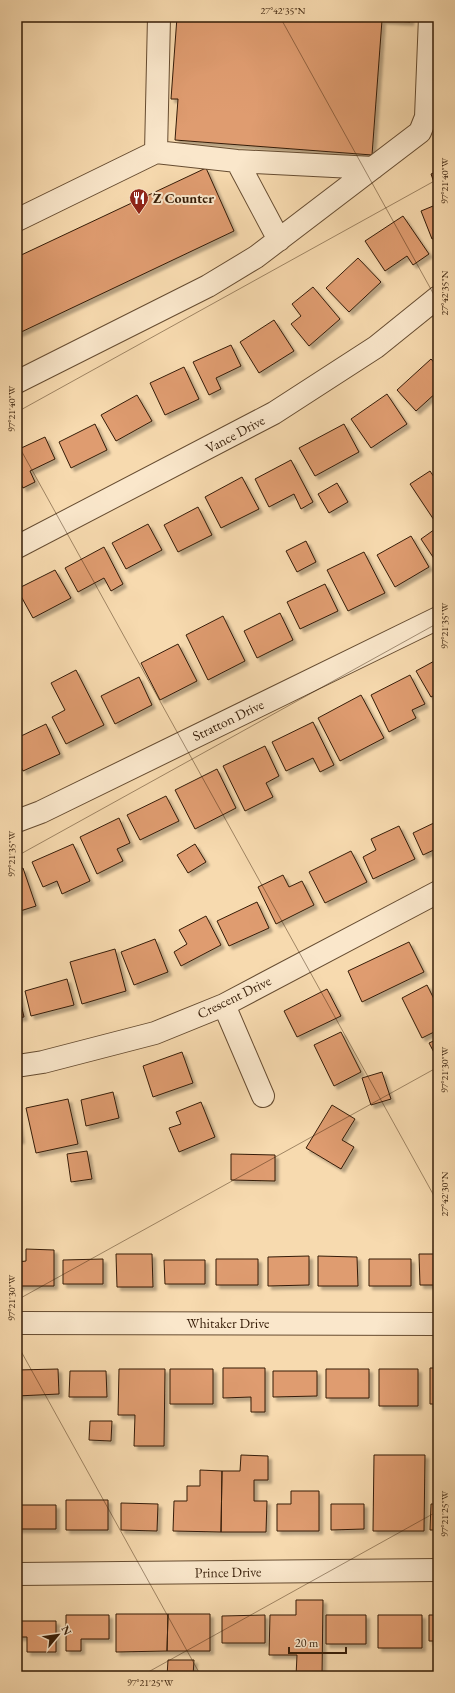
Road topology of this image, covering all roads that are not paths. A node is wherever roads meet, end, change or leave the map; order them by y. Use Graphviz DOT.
graph roads {
  1 [pos="159,17"];
  2 [pos="430,17"];
  3 [pos="156,152"];
  4 [pos="238,161"];
  5 [pos="373,168"];
  6 [pos="17,220"];
  7 [pos="279,240"];
  8 [pos="438,298"];
  9 [pos="17,382"];
  10 [pos="17,547"];
  11 [pos="438,618"];
  12 [pos="17,820"];
  13 [pos="437,896"];
  14 [pos="224,1005"];
  15 [pos="17,1066"];
  16 [pos="263,1096"];
  17 [pos="17,1323"];
  18 [pos="438,1324"];
  19 [pos="438,1570"];
  20 [pos="17,1574"];
  1 -- 3 [label="street"];
  2 -- 5 [label="street"];
  3 -- 4 [label="street"];
  3 -- 6 [label="street"];
  4 -- 5 [label="street"];
  4 -- 7 [label="street"];
  5 -- 7 [label="street"];
  7 -- 9 [label="street"];
  8 -- 10 [label="street, Vance Drive"];
  11 -- 12 [label="street, Stratton Drive"];
  13 -- 14 [label="street, Crescent Drive"];
  14 -- 15 [label="street, Crescent Drive"];
  14 -- 16 [label="street"];
  17 -- 18 [label="street, Whitaker Drive"];
  19 -- 20 [label="street, Prince Drive"];
}
